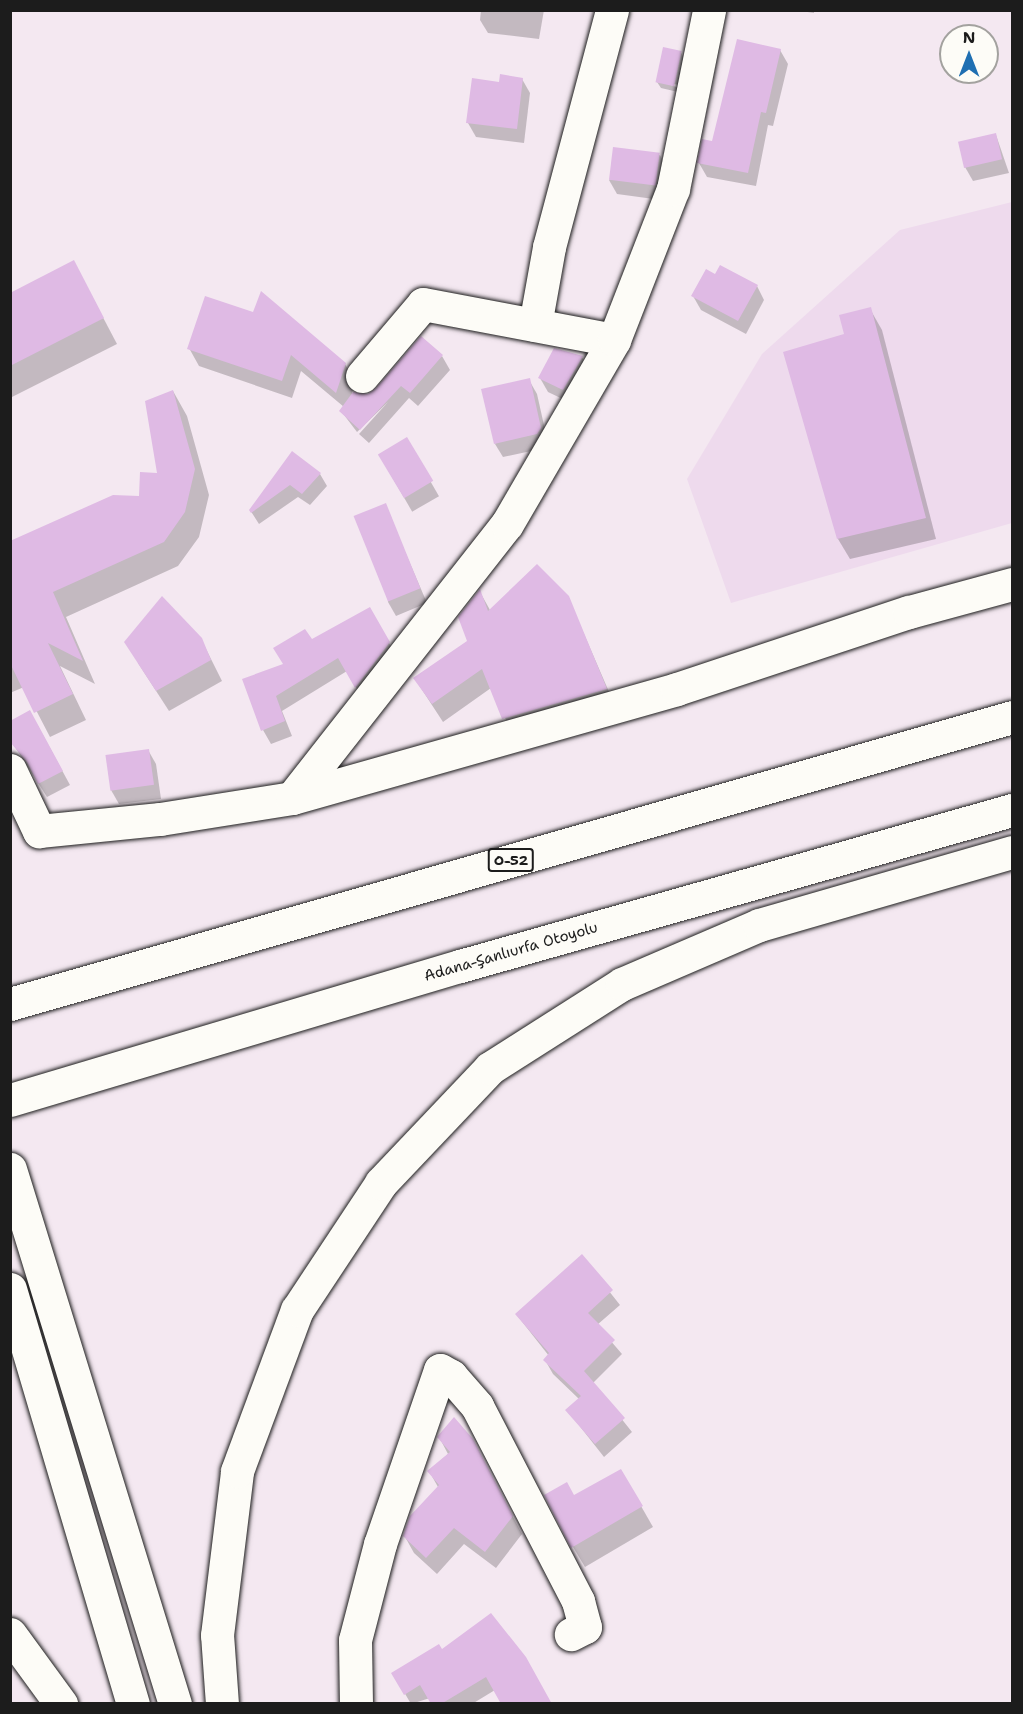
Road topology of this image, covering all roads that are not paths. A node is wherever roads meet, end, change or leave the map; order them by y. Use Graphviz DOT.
graph roads {
  1 [pos="612,10"];
  2 [pos="709,10"];
  3 [pos="536,325"];
  4 [pos="614,340"];
  5 [pos="362,376"];
  6 [pos="1012,584"];
  7 [pos="1012,717"];
  8 [pos="10,770"];
  9 [pos="292,798"];
  10 [pos="1012,810"];
  11 [pos="1012,852"];
  12 [pos="10,1004"];
  13 [pos="17,1099"];
  14 [pos="10,1169"];
  15 [pos="10,1289"];
  16 [pos="10,1634"];
  17 [pos="571,1634"];
  18 [pos="61,1704"];
  19 [pos="132,1704"];
  20 [pos="175,1704"];
  21 [pos="222,1704"];
  22 [pos="356,1704"];
  1 -- 3 [label="main road"];
  2 -- 4 [label="main road"];
  3 -- 4 [label="main road"];
  3 -- 5 [label="main road"];
  4 -- 9 [label="main road"];
  6 -- 9 [label="main road"];
  7 -- 12 [label="main road, O-52"];
  8 -- 9 [label="main road"];
  10 -- 13 [label="main road, Adana-Şanlıurfa Otoyolu"];
  11 -- 21 [label="main road"];
  14 -- 20 [label="main road"];
  15 -- 19 [label="main road"];
  16 -- 18 [label="main road"];
  17 -- 22 [label="main road"];
}
